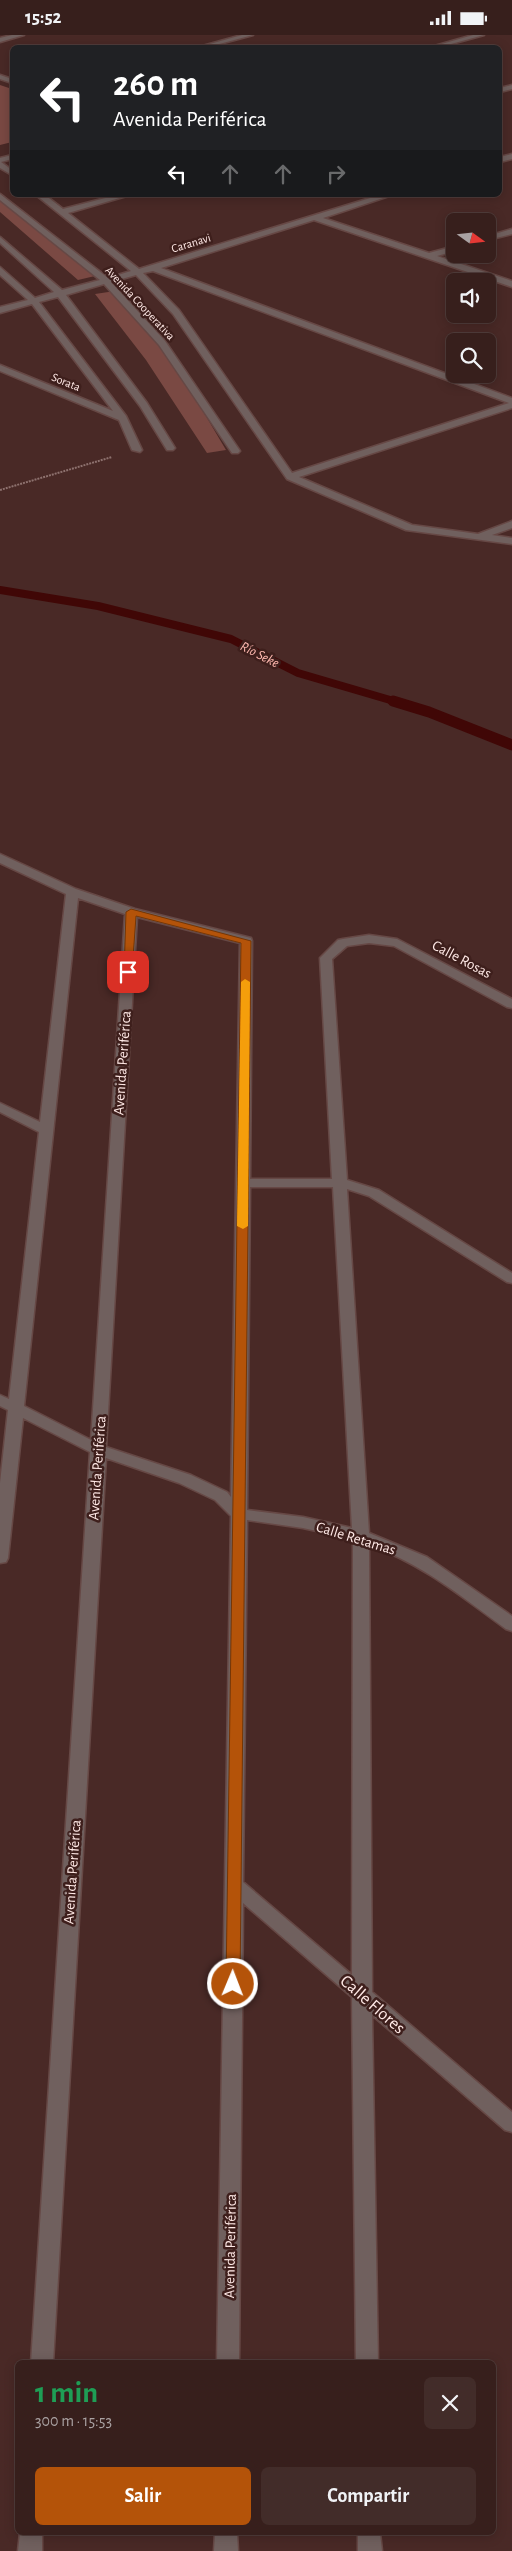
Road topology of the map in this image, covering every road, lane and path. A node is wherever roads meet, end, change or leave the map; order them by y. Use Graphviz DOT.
graph roads {
  1 [pos="21,35"];
  2 [pos="250,35"];
  3 [pos="482,35"];
  4 [pos="0,40"];
  5 [pos="210,45"];
  6 [pos="442,45"];
  7 [pos="0,162"];
  8 [pos="10,171"];
  9 [pos="0,196"];
  10 [pos="43,197"];
  11 [pos="119,197"];
  12 [pos="370,197"];
  13 [pos="382,197"];
  14 [pos="377,199"];
  15 [pos="63,212"];
  16 [pos="316,218"];
  17 [pos="512,231"];
  18 [pos="496,236"];
  19 [pos="0,239"];
  20 [pos="446,251"];
  21 [pos="429,256"];
  22 [pos="153,268"];
  23 [pos="0,270"];
  24 [pos="136,271"];
  25 [pos="105,280"];
  26 [pos="512,284"];
  27 [pos="60,293"];
  28 [pos="34,301"];
  29 [pos="0,311"];
  30 [pos="0,368"];
  31 [pos="512,403"];
  32 [pos="123,418"];
  33 [pos="170,448"];
  34 [pos="137,451"];
  35 [pos="235,451"];
  36 [pos="290,477"];
  37 [pos="0,490"];
  38 [pos="512,524"];
  39 [pos="479,537"];
  40 [pos="512,541"];
  41 [pos="0,858"];
  42 [pos="72,891"];
  43 [pos="131,912"];
  44 [pos="512,1004"];
  45 [pos="0,1107"];
  46 [pos="46,1130"];
  47 [pos="243,1183"];
  48 [pos="341,1183"];
  49 [pos="512,1279"];
  50 [pos="0,1400"];
  51 [pos="16,1409"];
  52 [pos="98,1450"];
  53 [pos="238,1514"];
  54 [pos="361,1537"];
  55 [pos="0,1558"];
  56 [pos="512,1625"];
  57 [pos="234,1884"];
  58 [pos="362,1994"];
  59 [pos="512,2124"];
  60 [pos="42,2360"];
  61 [pos="228,2360"];
  62 [pos="367,2360"];
  63 [pos="31,2535"];
  64 [pos="226,2535"];
  65 [pos="369,2535"];
  66 [pos="30,2551"];
  67 [pos="226,2551"];
  68 [pos="370,2551"];
  1 -- 4 [label="street"];
  2 -- 5 [label="street"];
  3 -- 6 [label="street"];
  7 -- 8 [label="street"];
  9 -- 25 [label="street, Avenida Cooperativa"];
  10 -- 15 [label="street"];
  11 -- 15 [label="street"];
  12 -- 14 [label="street"];
  13 -- 14 [label="street, Caranavi"];
  14 -- 16 [label="street, Caranavi"];
  15 -- 24 [label="street"];
  16 -- 21 [label="street"];
  16 -- 22 [label="street, Caranavi"];
  17 -- 18 [label="street"];
  19 -- 27 [label="street"];
  20 -- 21 [label="street"];
  21 -- 26 [label="street"];
  22 -- 24 [label="street, Caranavi"];
  22 -- 31 [label="street"];
  23 -- 28 [label="street"];
  24 -- 25 [label="street, Caranavi"];
  24 -- 36 [label="street"];
  25 -- 27 [label="street, Caranavi"];
  25 -- 35 [label="street, Avenida Cooperativa"];
  27 -- 28 [label="street, Caranavi"];
  27 -- 33 [label="street"];
  28 -- 29 [label="street, Caranavi"];
  28 -- 32 [label="street"];
  30 -- 32 [label="street, Sorata"];
  31 -- 36 [label="street"];
  32 -- 34 [label="street"];
  34 -- 37 [label="path"];
  36 -- 39 [label="street"];
  38 -- 39 [label="street"];
  39 -- 40 [label="street"];
  41 -- 42 [label="street"];
  42 -- 43 [label="street"];
  42 -- 46 [label="street"];
  43 -- 47 [label="street, Avenida Periférica"];
  43 -- 52 [label="street, Avenida Periférica"];
  44 -- 48 [label="street, Calle Rosas"];
  45 -- 46 [label="street"];
  46 -- 51 [label="street"];
  47 -- 48 [label="street"];
  47 -- 53 [label="street, Avenida Periférica"];
  48 -- 49 [label="street"];
  48 -- 54 [label="street"];
  50 -- 51 [label="street"];
  51 -- 52 [label="street"];
  51 -- 55 [label="street"];
  52 -- 53 [label="street"];
  52 -- 60 [label="street, Avenida Periférica"];
  53 -- 54 [label="street, Calle Retamas"];
  53 -- 57 [label="street, Avenida Periférica"];
  54 -- 56 [label="street, Calle Retamas"];
  54 -- 58 [label="street"];
  57 -- 58 [label="street, Calle Flores"];
  57 -- 61 [label="street, Avenida Periférica"];
  58 -- 59 [label="street, Calle Flores"];
  58 -- 62 [label="street"];
  63 -- 66 [label="street"];
  64 -- 67 [label="street"];
  65 -- 68 [label="street"];
}
